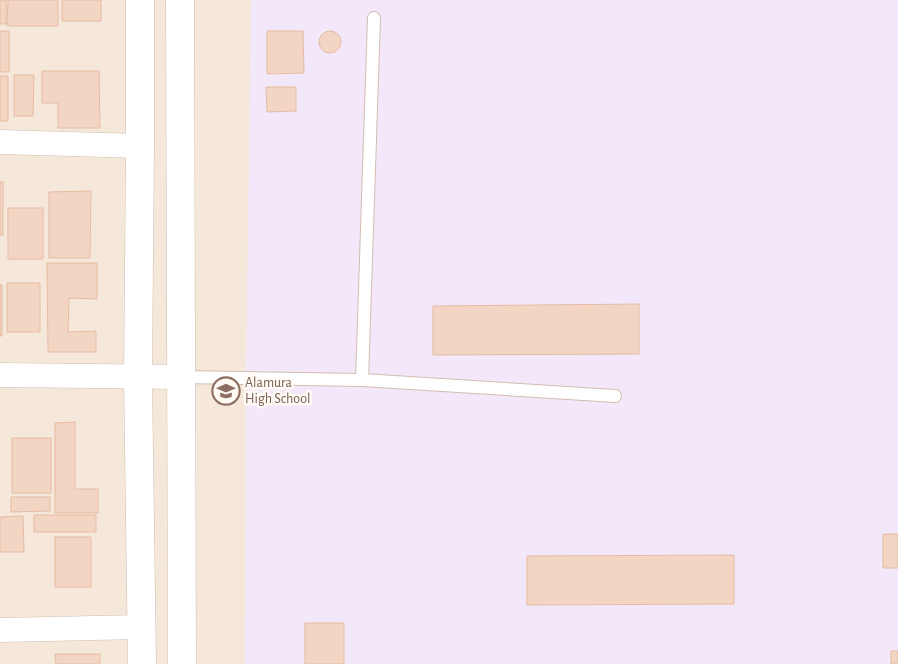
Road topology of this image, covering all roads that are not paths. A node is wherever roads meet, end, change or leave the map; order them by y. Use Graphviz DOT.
graph roads {
  1 [pos="140,0"];
  2 [pos="180,0"];
  3 [pos="374,18"];
  4 [pos="0,142"];
  5 [pos="140,146"];
  6 [pos="0,376"];
  7 [pos="138,377"];
  8 [pos="182,377"];
  9 [pos="362,380"];
  10 [pos="615,396"];
  11 [pos="142,627"];
  12 [pos="0,630"];
  13 [pos="142,664"];
  14 [pos="182,664"];
  1 -- 5 [label="street"];
  2 -- 8 [label="street"];
  3 -- 9 [label="lane"];
  4 -- 5 [label="street"];
  5 -- 7 [label="street"];
  6 -- 7 [label="street"];
  7 -- 8 [label="street"];
  7 -- 11 [label="street"];
  8 -- 9 [label="lane"];
  8 -- 14 [label="street"];
  9 -- 10 [label="lane"];
  11 -- 12 [label="street"];
  11 -- 13 [label="street"];
}
